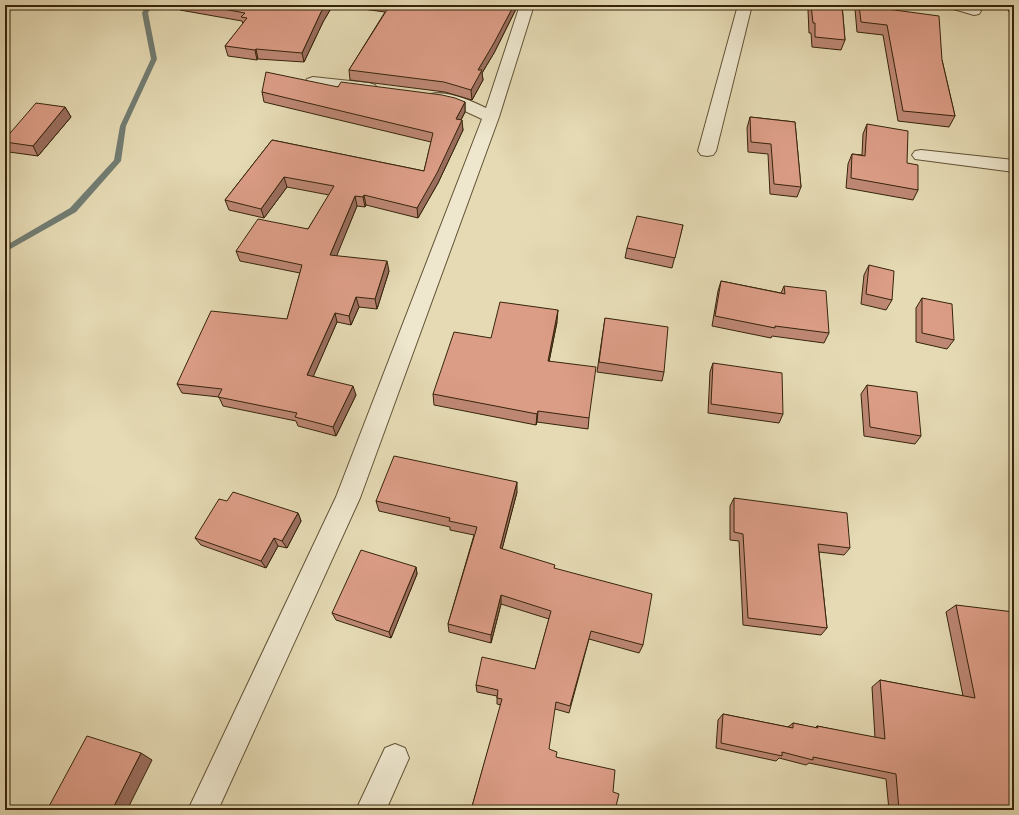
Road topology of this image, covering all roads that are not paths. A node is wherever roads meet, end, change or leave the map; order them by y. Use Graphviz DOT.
graph roads {
  1 [pos="527,5"];
  2 [pos="745,5"];
  3 [pos="955,5"];
  4 [pos="974,11"];
  5 [pos="313,82"];
  6 [pos="383,90"];
  7 [pos="422,95"];
  8 [pos="492,117"];
  9 [pos="707,151"];
  10 [pos="921,155"];
  11 [pos="1014,166"];
  12 [pos="395,758"];
  13 [pos="203,810"];
  14 [pos="371,810"];
  1 -- 8 [label="street"];
  2 -- 9 [label="street"];
  3 -- 4 [label="street"];
  5 -- 6 [label="street"];
  7 -- 8 [label="street"];
  8 -- 13 [label="street"];
  10 -- 11 [label="street"];
  12 -- 14 [label="street"];
}
